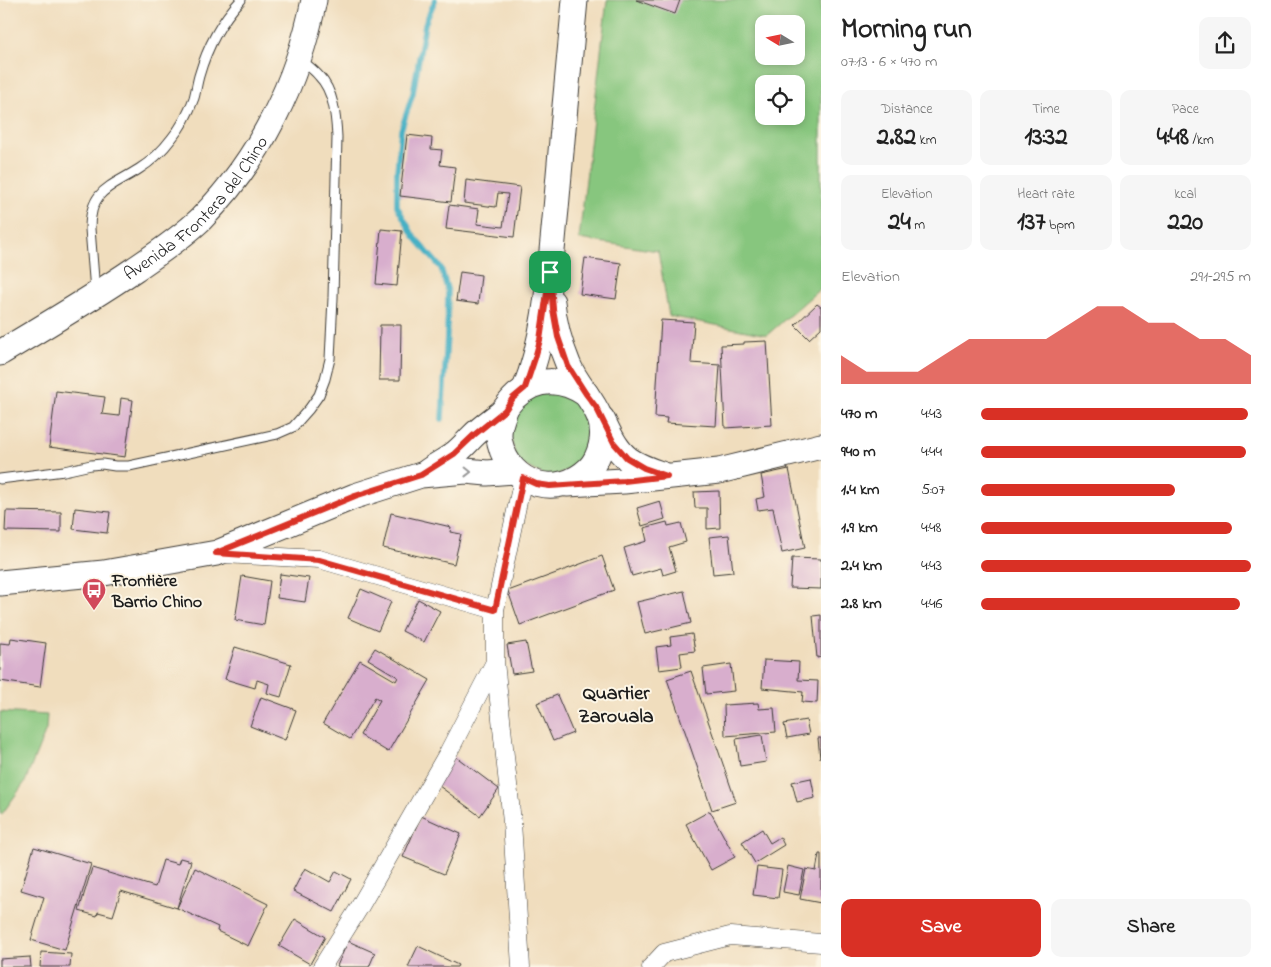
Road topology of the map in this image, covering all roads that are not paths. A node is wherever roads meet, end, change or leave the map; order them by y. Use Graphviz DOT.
graph roads {
  1 [pos="241,0"];
  2 [pos="314,0"];
  3 [pos="574,0"];
  4 [pos="299,59"];
  5 [pos="550,272"];
  6 [pos="95,296"];
  7 [pos="0,353"];
  8 [pos="525,388"];
  9 [pos="591,401"];
  10 [pos="505,410"];
  11 [pos="821,446"];
  12 [pos="518,474"];
  13 [pos="421,475"];
  14 [pos="667,476"];
  15 [pos="0,479"];
  16 [pos="564,484"];
  17 [pos="216,553"];
  18 [pos="0,583"];
  19 [pos="495,610"];
  20 [pos="496,662"];
  21 [pos="821,943"];
  22 [pos="322,967"];
  23 [pos="521,967"];
  24 [pos="651,967"];
  1 -- 6 [label="lane"];
  2 -- 4 [label="street, Avenida Frontera del Chino"];
  3 -- 5 [label="street"];
  4 -- 6 [label="street, Avenida Frontera del Chino"];
  4 -- 15 [label="lane"];
  5 -- 8 [label="street"];
  5 -- 9 [label="street"];
  6 -- 7 [label="street, Avenida Frontera del Chino"];
  8 -- 9 [label="street"];
  8 -- 10 [label="street"];
  9 -- 14 [label="street"];
  9 -- 16 [label="street"];
  10 -- 12 [label="street"];
  10 -- 13 [label="street"];
  11 -- 14 [label="street"];
  13 -- 12 [label="street, one-way"];
  12 -- 16 [label="street"];
  12 -- 19 [label="street"];
  13 -- 17 [label="street"];
  14 -- 16 [label="street"];
  17 -- 18 [label="street"];
  17 -- 19 [label="street"];
  19 -- 20 [label="street"];
  20 -- 22 [label="street"];
  20 -- 23 [label="street"];
  21 -- 24 [label="street"];
}
